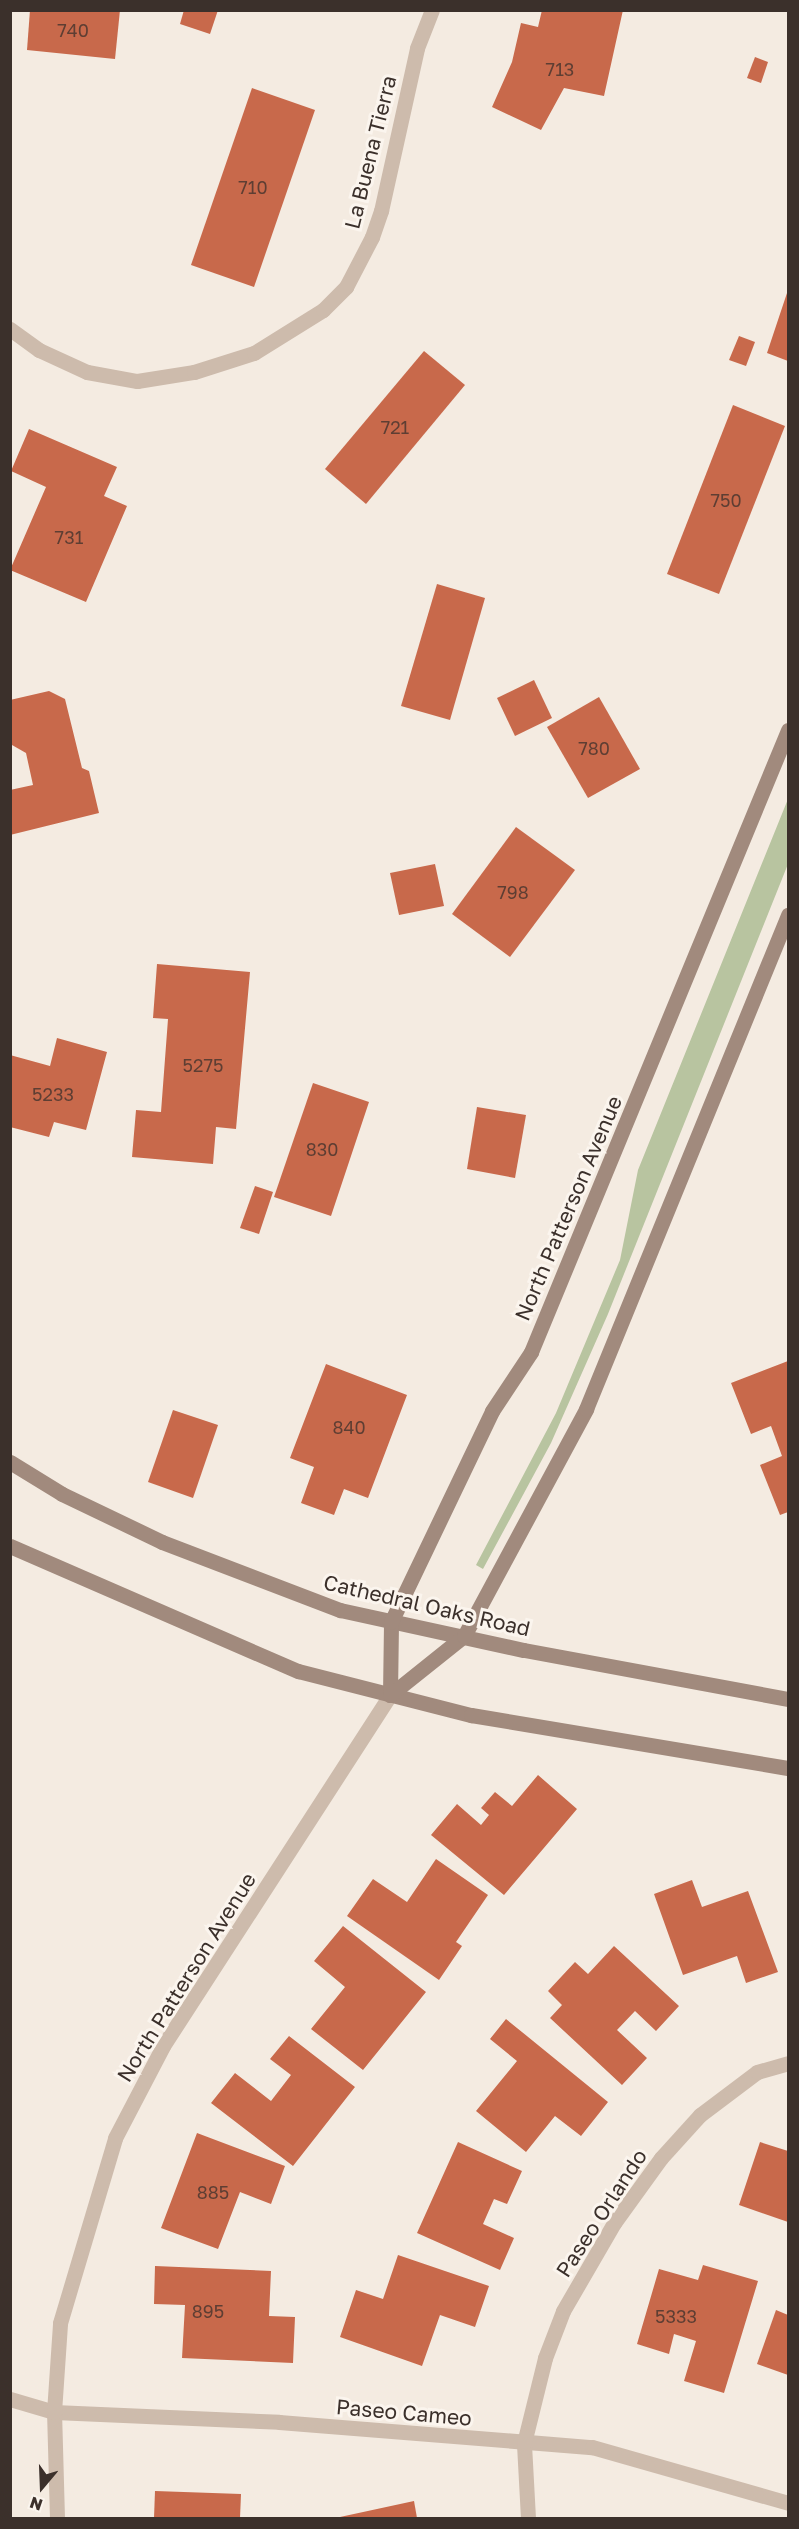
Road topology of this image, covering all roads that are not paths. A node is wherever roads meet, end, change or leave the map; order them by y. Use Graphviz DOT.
graph roads {
  1 [pos="432,10"];
  2 [pos="10,329"];
  3 [pos="789,730"];
  4 [pos="789,915"];
  5 [pos="10,1462"];
  6 [pos="10,1546"];
  7 [pos="391,1622"];
  8 [pos="464,1636"];
  9 [pos="390,1695"];
  10 [pos="789,1699"];
  11 [pos="789,1768"];
  12 [pos="789,2064"];
  13 [pos="10,2399"];
  14 [pos="54,2412"];
  15 [pos="524,2443"];
  16 [pos="789,2503"];
  17 [pos="57,2518"];
  18 [pos="528,2518"];
  1 -- 2 [label="street, La Buena Tierra"];
  3 -- 7 [label="main road, North Patterson Avenue"];
  4 -- 8 [label="main road, North Patterson Avenue"];
  5 -- 7 [label="main road, Cathedral Oaks Road"];
  6 -- 9 [label="main road"];
  7 -- 8 [label="main road, Cathedral Oaks Road"];
  7 -- 9 [label="main road, North Patterson Avenue"];
  8 -- 9 [label="main road, North Patterson Avenue"];
  8 -- 10 [label="main road, Cathedral Oaks Road"];
  9 -- 11 [label="main road"];
  9 -- 14 [label="street, North Patterson Avenue"];
  12 -- 15 [label="street, Paseo Orlando"];
  13 -- 14 [label="street, Paseo Cameo"];
  14 -- 15 [label="street, Paseo Cameo"];
  14 -- 17 [label="street, North Patterson Avenue"];
  15 -- 16 [label="street, Paseo Cameo"];
  15 -- 18 [label="street, Paseo Orlando"];
}
